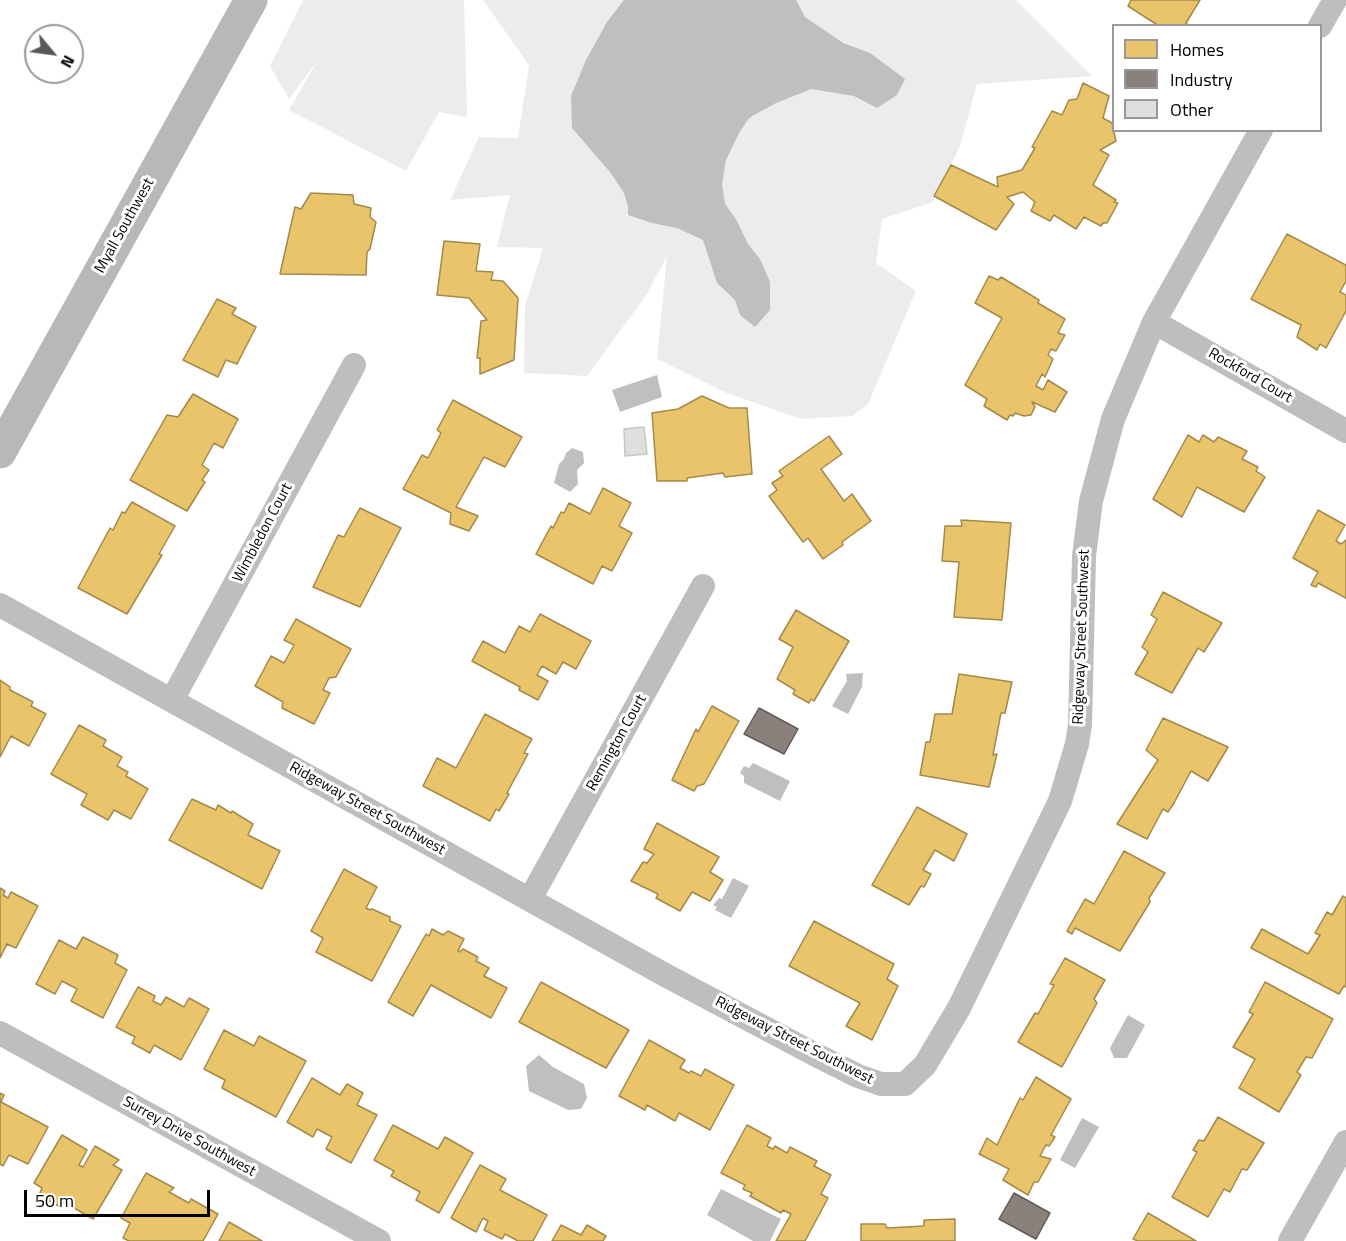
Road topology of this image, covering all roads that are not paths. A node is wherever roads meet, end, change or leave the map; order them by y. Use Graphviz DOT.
graph roads {
  1 [pos="251,0"];
  2 [pos="1335,0"];
  3 [pos="1321,24"];
  4 [pos="1260,132"];
  5 [pos="1154,322"];
  6 [pos="354,365"];
  7 [pos="1346,431"];
  8 [pos="0,452"];
  9 [pos="703,586"];
  10 [pos="0,605"];
  11 [pos="172,700"];
  12 [pos="530,899"];
  13 [pos="0,1033"];
  14 [pos="1346,1142"];
  15 [pos="379,1241"];
  16 [pos="1290,1241"];
  1 -- 8 [label="street, Myall Southwest"];
  2 -- 3 [label="street"];
  4 -- 5 [label="street, Ridgeway Street Southwest"];
  5 -- 7 [label="street, Rockford Court"];
  5 -- 12 [label="street, Ridgeway Street Southwest"];
  6 -- 11 [label="street, Wimbledon Court"];
  9 -- 12 [label="street, Remington Court"];
  10 -- 11 [label="street, Ridgeway Street Southwest"];
  11 -- 12 [label="street, Ridgeway Street Southwest"];
  13 -- 15 [label="street, Surrey Drive Southwest"];
  14 -- 16 [label="street"];
}
